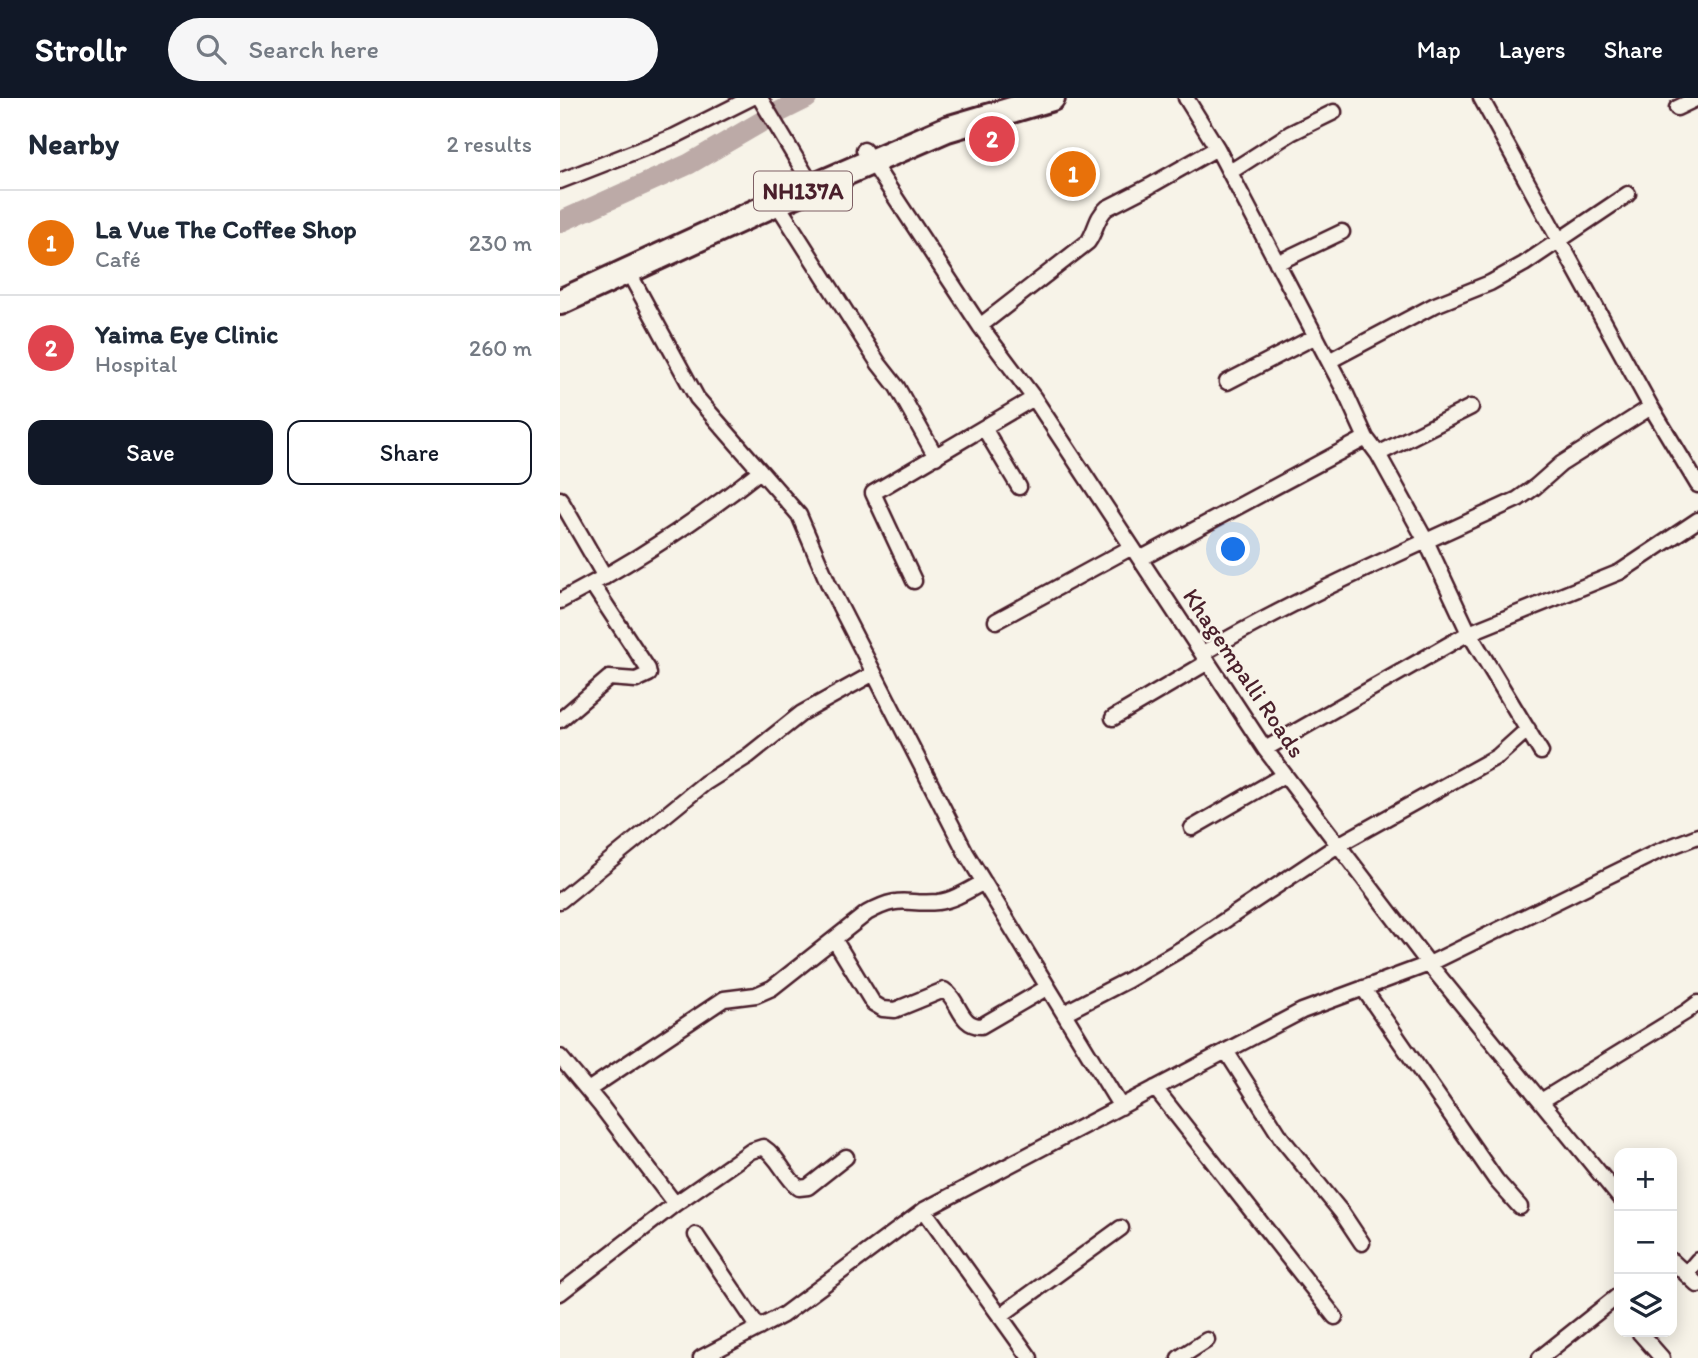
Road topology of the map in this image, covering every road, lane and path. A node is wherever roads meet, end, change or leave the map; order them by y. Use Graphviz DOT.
graph roads {
  1 [pos="751,98"];
  2 [pos="760,98"];
  3 [pos="995,98"];
  4 [pos="1052,98"];
  5 [pos="1186,98"];
  6 [pos="1481,98"];
  7 [pos="1698,98"];
  8 [pos="1677,108"];
  9 [pos="1334,112"];
  10 [pos="1217,148"];
  11 [pos="867,156"];
  12 [pos="1230,172"];
  13 [pos="560,181"];
  14 [pos="810,181"];
  15 [pos="1629,194"];
  16 [pos="772,197"];
  17 [pos="1342,232"];
  18 [pos="1559,239"];
  19 [pos="1278,262"];
  20 [pos="628,271"];
  21 [pos="560,286"];
  22 [pos="560,302"];
  23 [pos="980,326"];
  24 [pos="1316,336"];
  25 [pos="1329,361"];
  26 [pos="1227,382"];
  27 [pos="1034,398"];
  28 [pos="1651,407"];
  29 [pos="1471,408"];
  30 [pos="984,428"];
  31 [pos="1366,438"];
  32 [pos="1378,454"];
  33 [pos="936,457"];
  34 [pos="760,471"];
  35 [pos="1698,485"];
  36 [pos="1019,487"];
  37 [pos="560,499"];
  38 [pos="1698,520"];
  39 [pos="1426,541"];
  40 [pos="1136,553"];
  41 [pos="599,581"];
  42 [pos="914,581"];
  43 [pos="560,601"];
  44 [pos="996,621"];
  45 [pos="1469,633"];
  46 [pos="1205,657"];
  47 [pos="874,673"];
  48 [pos="1113,718"];
  49 [pos="560,720"];
  50 [pos="1528,729"];
  51 [pos="1265,749"];
  52 [pos="1541,752"];
  53 [pos="1284,775"];
  54 [pos="1192,828"];
  55 [pos="1698,836"];
  56 [pos="1338,845"];
  57 [pos="984,882"];
  58 [pos="560,901"];
  59 [pos="834,939"];
  60 [pos="1429,964"];
  61 [pos="1048,987"];
  62 [pos="1363,988"];
  63 [pos="1698,1003"];
  64 [pos="1064,1013"];
  65 [pos="1226,1051"];
  66 [pos="561,1059"];
  67 [pos="1155,1088"];
  68 [pos="588,1090"];
  69 [pos="1541,1101"];
  70 [pos="1121,1107"];
  71 [pos="846,1157"];
  72 [pos="1614,1191"];
  73 [pos="675,1204"];
  74 [pos="1520,1207"];
  75 [pos="924,1210"];
  76 [pos="1121,1228"];
  77 [pos="696,1235"];
  78 [pos="1362,1243"];
  79 [pos="1698,1259"];
  80 [pos="1677,1266"];
  81 [pos="1686,1274"];
  82 [pos="1698,1285"];
  83 [pos="560,1293"];
  84 [pos="1614,1304"];
  85 [pos="1000,1316"];
  86 [pos="1335,1317"];
  87 [pos="759,1328"];
  88 [pos="1643,1337"];
  89 [pos="1207,1340"];
  90 [pos="701,1358"];
  91 [pos="1030,1358"];
  92 [pos="1180,1358"];
  93 [pos="1540,1358"];
  94 [pos="1662,1358"];
  1 -- 13 [label="street"];
  2 -- 14 [label="street"];
  3 -- 11 [label="highway, NH137A"];
  4 -- 11 [label="highway, NH137A"];
  5 -- 10 [label="street"];
  6 -- 18 [label="street"];
  7 -- 8 [label="street"];
  9 -- 12 [label="street"];
  10 -- 12 [label="street"];
  10 -- 23 [label="street"];
  11 -- 14 [label="highway, NH137A"];
  11 -- 23 [label="street, Khagempalli Roads"];
  12 -- 19 [label="street"];
  14 -- 16 [label="highway, NH137A"];
  15 -- 18 [label="street"];
  16 -- 20 [label="highway, NH137A"];
  16 -- 21 [label="highway, NH137A"];
  16 -- 33 [label="street"];
  17 -- 19 [label="street"];
  18 -- 25 [label="street"];
  18 -- 28 [label="street"];
  19 -- 24 [label="street"];
  20 -- 22 [label="highway, NH137A"];
  20 -- 34 [label="street"];
  23 -- 27 [label="street, Khagempalli Roads"];
  24 -- 25 [label="street"];
  24 -- 26 [label="street"];
  25 -- 31 [label="street"];
  27 -- 30 [label="street"];
  27 -- 40 [label="street, Khagempalli Roads"];
  28 -- 35 [label="street"];
  28 -- 39 [label="street"];
  29 -- 32 [label="street"];
  30 -- 33 [label="street"];
  30 -- 36 [label="street"];
  31 -- 32 [label="street"];
  31 -- 40 [label="street"];
  32 -- 39 [label="street"];
  33 -- 42 [label="street"];
  34 -- 41 [label="street"];
  34 -- 47 [label="street"];
  37 -- 41 [label="street"];
  38 -- 45 [label="street"];
  39 -- 45 [label="street"];
  39 -- 46 [label="street"];
  40 -- 44 [label="street"];
  40 -- 46 [label="street, Khagempalli Roads"];
  41 -- 43 [label="street"];
  41 -- 49 [label="street"];
  45 -- 50 [label="street"];
  45 -- 51 [label="street"];
  46 -- 48 [label="street"];
  46 -- 51 [label="street, Khagempalli Roads"];
  47 -- 57 [label="street"];
  47 -- 58 [label="street"];
  50 -- 52 [label="street"];
  50 -- 56 [label="street"];
  51 -- 53 [label="street, Khagempalli Roads"];
  53 -- 54 [label="street"];
  53 -- 56 [label="street, Khagempalli Roads"];
  55 -- 60 [label="street"];
  56 -- 60 [label="street, Khagempalli Roads"];
  56 -- 64 [label="street"];
  57 -- 59 [label="street"];
  57 -- 61 [label="street"];
  59 -- 61 [label="street"];
  59 -- 68 [label="street"];
  60 -- 62 [label="street"];
  60 -- 69 [label="street, Khagempalli Roads"];
  61 -- 64 [label="street"];
  62 -- 65 [label="street"];
  62 -- 74 [label="street"];
  63 -- 69 [label="street"];
  64 -- 70 [label="street"];
  65 -- 67 [label="street"];
  65 -- 78 [label="street"];
  66 -- 68 [label="street"];
  67 -- 70 [label="street"];
  67 -- 86 [label="street"];
  68 -- 73 [label="street"];
  69 -- 72 [label="street, Khagempalli Roads"];
  70 -- 75 [label="street"];
  71 -- 73 [label="street"];
  73 -- 83 [label="street"];
  75 -- 85 [label="street"];
  75 -- 87 [label="street"];
  76 -- 85 [label="street"];
  77 -- 87 [label="street"];
  79 -- 81 [label="street"];
  80 -- 81 [label="street"];
  81 -- 82 [label="street"];
  84 -- 93 [label="street"];
  85 -- 91 [label="street"];
  87 -- 90 [label="street"];
  88 -- 94 [label="street"];
  89 -- 92 [label="street"];
}
